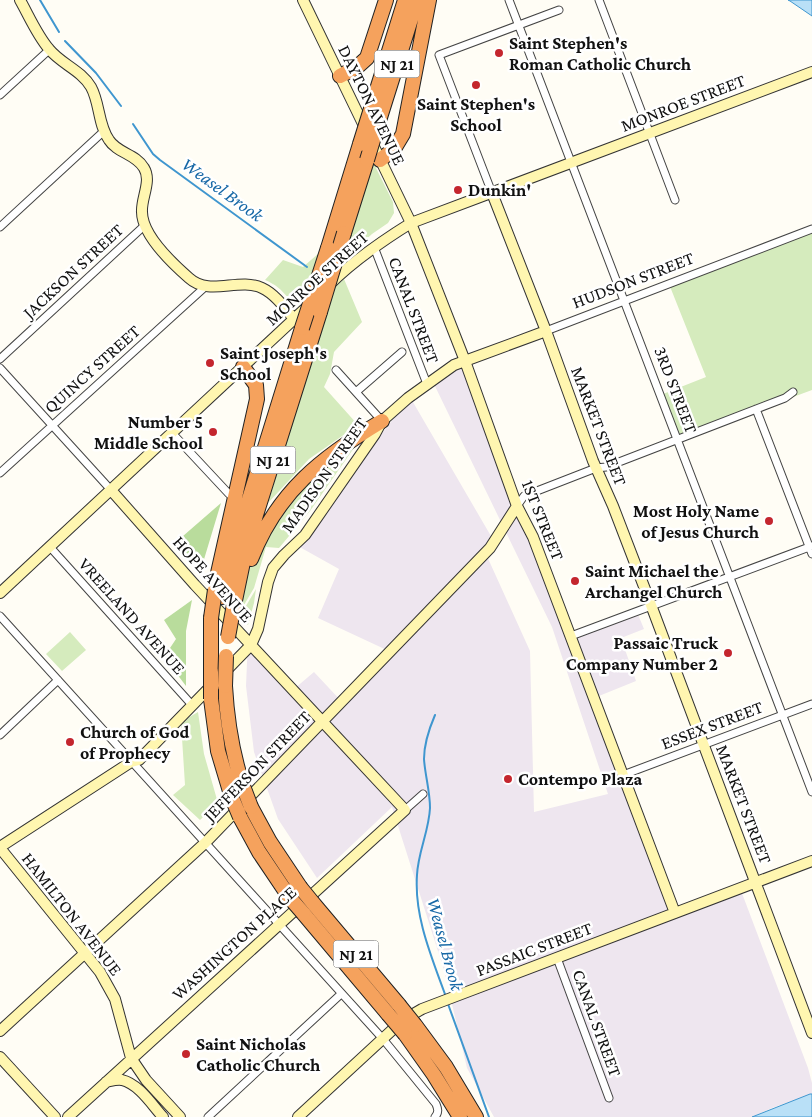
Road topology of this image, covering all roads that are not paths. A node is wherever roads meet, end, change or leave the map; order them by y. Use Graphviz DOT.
graph roads {
  1 [pos="20,0"];
  2 [pos="386,0"];
  3 [pos="405,0"];
  4 [pos="417,0"];
  5 [pos="429,0"];
  6 [pos="509,0"];
  7 [pos="599,0"];
  8 [pos="307,1"];
  9 [pos="559,10"];
  10 [pos="519,25"];
  11 [pos="49,50"];
  12 [pos="812,72"];
  13 [pos="340,76"];
  14 [pos="0,95"];
  15 [pos="104,131"];
  16 [pos="650,133"];
  17 [pos="374,160"];
  18 [pos="571,163"];
  19 [pos="492,193"];
  20 [pos="675,200"];
  21 [pos="411,223"];
  22 [pos="144,226"];
  23 [pos="0,227"];
  24 [pos="812,229"];
  25 [pos="374,247"];
  26 [pos="205,287"];
  27 [pos="625,301"];
  28 [pos="298,323"];
  29 [pos="546,331"];
  30 [pos="402,352"];
  31 [pos="0,359"];
  32 [pos="465,361"];
  33 [pos="243,367"];
  34 [pos="0,368"];
  35 [pos="336,370"];
  36 [pos="427,384"];
  37 [pos="356,392"];
  38 [pos="793,392"];
  39 [pos="756,409"];
  40 [pos="382,421"];
  41 [pos="52,425"];
  42 [pos="172,432"];
  43 [pos="678,439"];
  44 [pos="596,468"];
  45 [pos="0,473"];
  46 [pos="111,490"];
  47 [pos="228,494"];
  48 [pos="518,506"];
  49 [pos="50,547"];
  50 [pos="811,549"];
  51 [pos="730,576"];
  52 [pos="0,593"];
  53 [pos="218,593"];
  54 [pos="651,606"];
  55 [pos="233,610"];
  56 [pos="0,616"];
  57 [pos="571,636"];
  58 [pos="251,645"];
  59 [pos="58,680"];
  60 [pos="812,704"];
  61 [pos="192,705"];
  62 [pos="783,715"];
  63 [pos="323,722"];
  64 [pos="0,735"];
  65 [pos="704,744"];
  66 [pos="131,762"];
  67 [pos="623,775"];
  68 [pos="812,792"];
  69 [pos="422,794"];
  70 [pos="405,810"];
  71 [pos="205,842"];
  72 [pos="0,848"];
  73 [pos="812,861"];
  74 [pos="756,882"];
  75 [pos="308,908"];
  76 [pos="675,913"];
  77 [pos="278,924"];
  78 [pos="84,953"];
  79 [pos="557,958"];
  80 [pos="341,994"];
  81 [pos="808,1014"];
  82 [pos="410,1029"];
  83 [pos="0,1030"];
  84 [pos="812,1033"];
  85 [pos="383,1039"];
  86 [pos="0,1057"];
  87 [pos="131,1058"];
  88 [pos="106,1082"];
  89 [pos="609,1098"];
  90 [pos="55,1117"];
  91 [pos="68,1117"];
  92 [pos="163,1117"];
  93 [pos="180,1117"];
  94 [pos="208,1117"];
  95 [pos="298,1117"];
  96 [pos="435,1117"];
  97 [pos="460,1117"];
  98 [pos="476,1117"];
  1 -- 11 [label="street"];
  2 -- 13 [label="highway"];
  3 -- 28 [label="highway, NJ 21, bridge"];
  4 -- 17 [label="highway, NJ 21, bridge"];
  5 -- 17 [label="highway"];
  6 -- 10 [label="street, 3RD STREET"];
  7 -- 16 [label="street"];
  8 -- 13 [label="street, DAYTON AVENUE"];
  9 -- 10 [label="street"];
  10 -- 18 [label="street, 3RD STREET"];
  10 -- 19 [label="street, MARKET STREET"];
  11 -- 14 [label="street"];
  11 -- 15 [label="street"];
  12 -- 16 [label="street, MONROE STREET"];
  13 -- 17 [label="street, DAYTON AVENUE"];
  15 -- 22 [label="street"];
  15 -- 23 [label="street"];
  16 -- 18 [label="street, MONROE STREET"];
  16 -- 20 [label="street"];
  17 -- 21 [label="street, DAYTON AVENUE"];
  17 -- 55 [label="highway, NJ 21, bridge"];
  18 -- 19 [label="street, MONROE STREET"];
  18 -- 27 [label="street, 3RD STREET"];
  19 -- 21 [label="street, MONROE STREET"];
  19 -- 29 [label="street, MARKET STREET"];
  21 -- 25 [label="street, MONROE STREET"];
  21 -- 32 [label="street, 1ST STREET"];
  22 -- 26 [label="street"];
  22 -- 31 [label="street, JACKSON STREET"];
  24 -- 27 [label="street, HUDSON STREET"];
  25 -- 28 [label="street, MONROE STREET"];
  25 -- 36 [label="street, CANAL STREET"];
  26 -- 28 [label="street"];
  26 -- 41 [label="street, QUINCY STREET"];
  27 -- 29 [label="street, HUDSON STREET"];
  27 -- 43 [label="street, 3RD STREET"];
  28 -- 33 [label="street, MONROE STREET"];
  28 -- 53 [label="highway, NJ 21"];
  29 -- 32 [label="street, HUDSON STREET"];
  29 -- 44 [label="street, MARKET STREET"];
  30 -- 37 [label="street"];
  32 -- 36 [label="street, MADISON STREET"];
  32 -- 48 [label="street, 1ST STREET"];
  33 -- 42 [label="street, MONROE STREET"];
  33 -- 53 [label="highway"];
  34 -- 41 [label="street, HOPE AVENUE"];
  35 -- 37 [label="street"];
  36 -- 40 [label="street, MADISON STREET"];
  37 -- 40 [label="street"];
  38 -- 39 [label="street"];
  39 -- 43 [label="street"];
  39 -- 50 [label="street"];
  40 -- 55 [label="highway"];
  40 -- 58 [label="street, MADISON STREET"];
  41 -- 45 [label="street, QUINCY STREET"];
  41 -- 46 [label="street, HOPE AVENUE"];
  42 -- 46 [label="street, MONROE STREET"];
  42 -- 47 [label="street"];
  43 -- 44 [label="street"];
  43 -- 51 [label="street, 3RD STREET"];
  44 -- 48 [label="street"];
  44 -- 54 [label="street, MARKET STREET"];
  46 -- 49 [label="street, MONROE STREET"];
  46 -- 58 [label="street, HOPE AVENUE"];
  48 -- 57 [label="street, 1ST STREET"];
  48 -- 63 [label="street, JEFFERSON STREET"];
  49 -- 52 [label="street, MONROE STREET"];
  49 -- 61 [label="street, VREELAND AVENUE"];
  50 -- 51 [label="street"];
  51 -- 54 [label="street"];
  51 -- 62 [label="street, 3RD STREET"];
  53 -- 75 [label="highway, NJ 21, bridge"];
  54 -- 57 [label="street"];
  54 -- 65 [label="street, MARKET STREET"];
  55 -- 75 [label="highway, NJ 21, bridge"];
  56 -- 59 [label="street"];
  57 -- 67 [label="street, 1ST STREET"];
  58 -- 61 [label="street, MADISON STREET"];
  58 -- 63 [label="street, HOPE AVENUE"];
  59 -- 64 [label="street"];
  59 -- 66 [label="street"];
  60 -- 62 [label="street, ESSEX STREET"];
  61 -- 66 [label="street, MADISON STREET"];
  62 -- 65 [label="street, ESSEX STREET"];
  62 -- 68 [label="street, 3RD STREET"];
  63 -- 70 [label="street, HOPE AVENUE"];
  63 -- 71 [label="street, JEFFERSON STREET"];
  65 -- 67 [label="street, ESSEX STREET"];
  65 -- 74 [label="street, MARKET STREET"];
  66 -- 71 [label="street"];
  66 -- 72 [label="street, MADISON STREET"];
  67 -- 76 [label="street, 1ST STREET"];
  69 -- 70 [label="street, WASHINGTON PLACE"];
  70 -- 77 [label="street, WASHINGTON PLACE"];
  71 -- 77 [label="street"];
  71 -- 78 [label="street, JEFFERSON STREET"];
  72 -- 78 [label="street, HAMILTON AVENUE"];
  73 -- 74 [label="street, PASSAIC STREET"];
  74 -- 76 [label="street, PASSAIC STREET"];
  74 -- 81 [label="street, MARKET STREET"];
  75 -- 82 [label="highway, NJ 21, bridge"];
  75 -- 82 [label="highway, NJ 21, bridge"];
  76 -- 79 [label="street, PASSAIC STREET"];
  77 -- 80 [label="street"];
  77 -- 87 [label="street, WASHINGTON PLACE"];
  78 -- 83 [label="street, JEFFERSON STREET"];
  78 -- 87 [label="street, HAMILTON AVENUE"];
  79 -- 85 [label="street, PASSAIC STREET"];
  79 -- 89 [label="street, CANAL STREET"];
  80 -- 85 [label="street"];
  80 -- 94 [label="street"];
  81 -- 84 [label="street, MARKET STREET"];
  82 -- 97 [label="highway, NJ 21"];
  82 -- 98 [label="highway, NJ 21"];
  85 -- 95 [label="street, PASSAIC STREET"];
  85 -- 96 [label="street"];
  86 -- 90 [label="street"];
  87 -- 88 [label="street, WASHINGTON PLACE"];
  87 -- 93 [label="street, HAMILTON AVENUE"];
  88 -- 91 [label="street, WASHINGTON PLACE"];
  88 -- 92 [label="street"];
}
